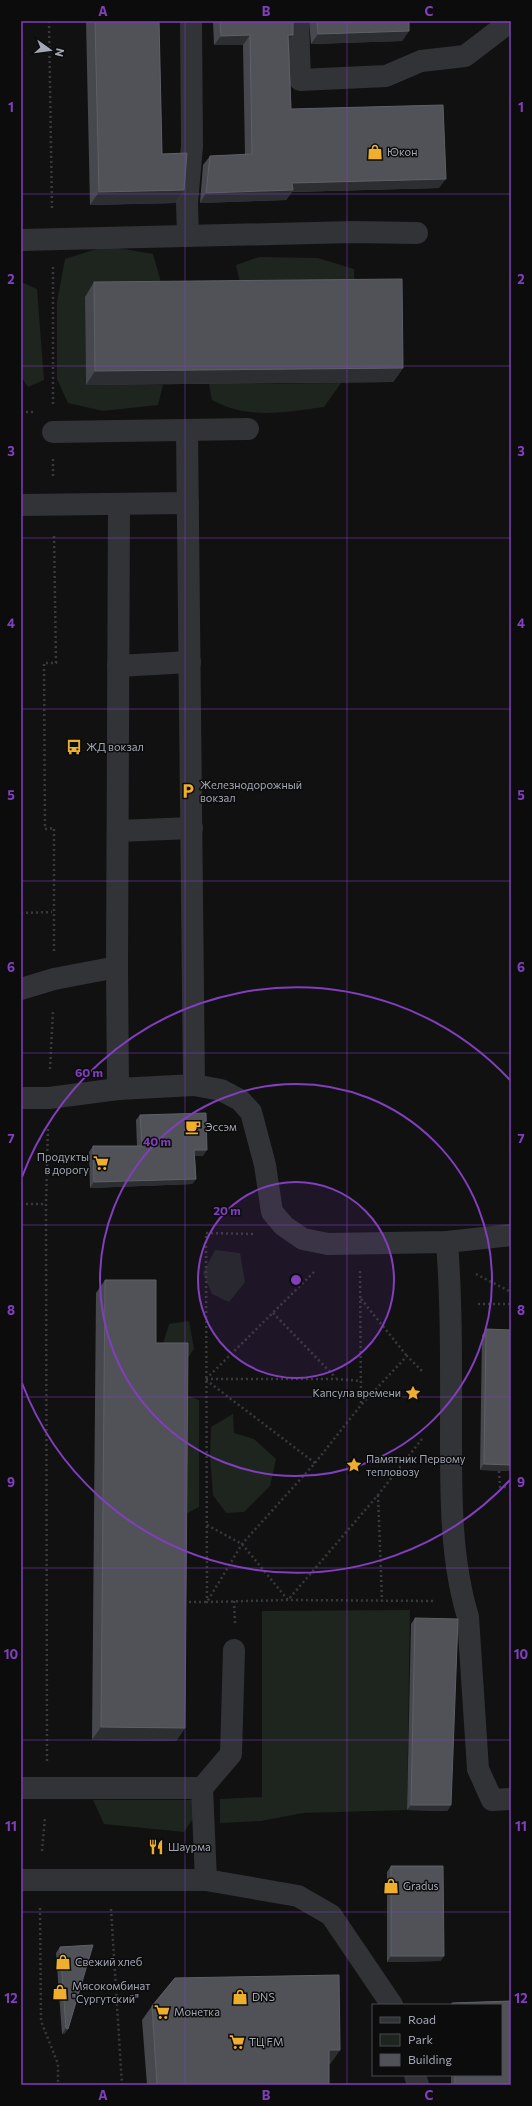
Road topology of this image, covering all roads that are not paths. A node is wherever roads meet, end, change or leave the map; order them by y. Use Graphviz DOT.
graph roads {
  1 [pos="191,21"];
  2 [pos="298,21"];
  3 [pos="511,21"];
  4 [pos="416,233"];
  5 [pos="188,236"];
  6 [pos="21,240"];
  7 [pos="248,429"];
  8 [pos="187,430"];
  9 [pos="53,432"];
  10 [pos="188,503"];
  11 [pos="119,504"];
  12 [pos="21,505"];
  13 [pos="190,662"];
  14 [pos="118,666"];
  15 [pos="192,828"];
  16 [pos="118,831"];
  17 [pos="117,967"];
  18 [pos="21,989"];
  19 [pos="194,1084"];
  20 [pos="118,1089"];
  21 [pos="21,1098"];
  22 [pos="511,1235"];
  23 [pos="447,1242"];
  24 [pos="234,1650"];
  25 [pos="21,1788"];
  26 [pos="202,1788"];
  27 [pos="511,1799"];
  28 [pos="31,1880"];
  29 [pos="206,1880"];
  30 [pos="391,2004"];
  1 -- 5 [label="lane"];
  2 -- 3 [label="lane"];
  4 -- 5 [label="lane"];
  5 -- 6 [label="lane"];
  7 -- 8 [label="lane"];
  8 -- 9 [label="lane"];
  8 -- 10 [label="lane"];
  10 -- 11 [label="lane"];
  10 -- 13 [label="lane"];
  11 -- 12 [label="lane"];
  11 -- 14 [label="lane"];
  13 -- 14 [label="lane"];
  13 -- 15 [label="lane"];
  14 -- 16 [label="lane"];
  15 -- 16 [label="lane"];
  15 -- 19 [label="lane"];
  16 -- 17 [label="lane"];
  17 -- 18 [label="lane"];
  17 -- 20 [label="lane"];
  19 -- 20 [label="lane"];
  19 -- 23 [label="lane"];
  20 -- 21 [label="lane"];
  22 -- 23 [label="lane"];
  23 -- 27 [label="lane"];
  24 -- 26 [label="lane"];
  25 -- 26 [label="lane"];
  26 -- 29 [label="lane"];
  28 -- 29 [label="lane"];
  29 -- 30 [label="lane"];
}
